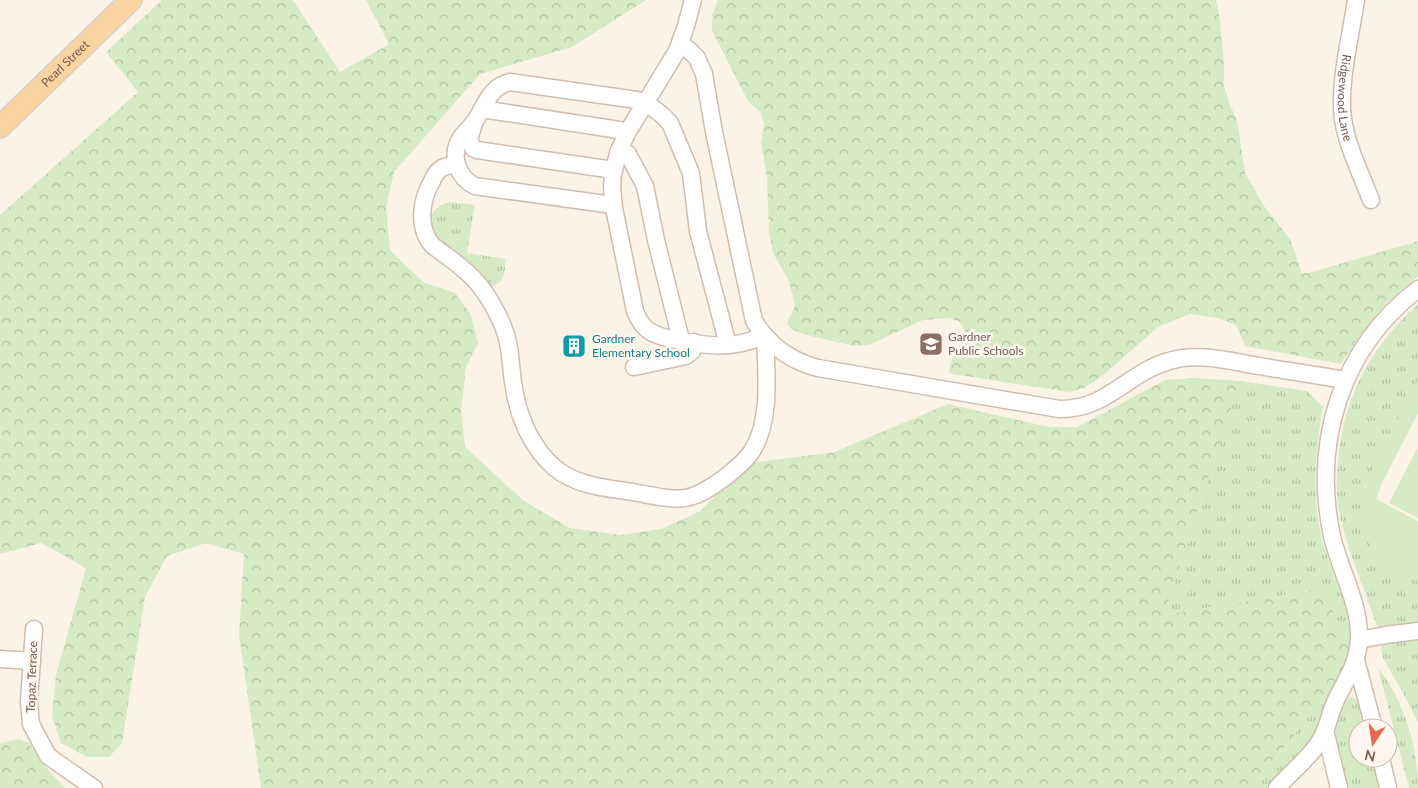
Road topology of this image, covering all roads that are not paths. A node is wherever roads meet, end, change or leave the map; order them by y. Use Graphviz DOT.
graph roads {
  1 [pos="131,0"];
  2 [pos="693,0"];
  3 [pos="1356,0"];
  4 [pos="680,44"];
  5 [pos="646,103"];
  6 [pos="478,115"];
  7 [pos="0,127"];
  8 [pos="623,141"];
  9 [pos="457,164"];
  10 [pos="614,170"];
  11 [pos="1369,195"];
  12 [pos="614,205"];
  13 [pos="1418,289"];
  14 [pos="765,336"];
  15 [pos="688,341"];
  16 [pos="728,345"];
  17 [pos="634,368"];
  18 [pos="1345,380"];
  19 [pos="34,629"];
  20 [pos="1418,631"];
  21 [pos="1359,640"];
  22 [pos="0,659"];
  23 [pos="1356,660"];
  24 [pos="32,661"];
  25 [pos="1371,718"];
  26 [pos="1325,730"];
  27 [pos="1383,768"];
  28 [pos="94,788"];
  29 [pos="1276,788"];
  30 [pos="1339,788"];
  31 [pos="1388,788"];
  1 -- 7 [label="main road, Pearl Street"];
  2 -- 4 [label="street"];
  3 -- 11 [label="street, Ridgewood Lane"];
  4 -- 5 [label="street"];
  4 -- 14 [label="street"];
  5 -- 6 [label="street"];
  5 -- 8 [label="street"];
  5 -- 16 [label="street"];
  6 -- 8 [label="street"];
  6 -- 9 [label="street"];
  6 -- 10 [label="street"];
  8 -- 10 [label="street"];
  8 -- 15 [label="street"];
  9 -- 12 [label="street"];
  9 -- 14 [label="street"];
  10 -- 12 [label="street"];
  12 -- 15 [label="street"];
  13 -- 18 [label="street"];
  14 -- 16 [label="street"];
  14 -- 18 [label="street"];
  15 -- 16 [label="street"];
  15 -- 17 [label="street"];
  18 -- 21 [label="street"];
  19 -- 24 [label="street, Topaz Terrace"];
  20 -- 21 [label="street"];
  21 -- 23 [label="street"];
  22 -- 24 [label="street"];
  23 -- 25 [label="street"];
  23 -- 26 [label="street"];
  24 -- 28 [label="street, Topaz Terrace"];
  26 -- 29 [label="street"];
  26 -- 30 [label="street"];
  27 -- 31 [label="street"];
}
